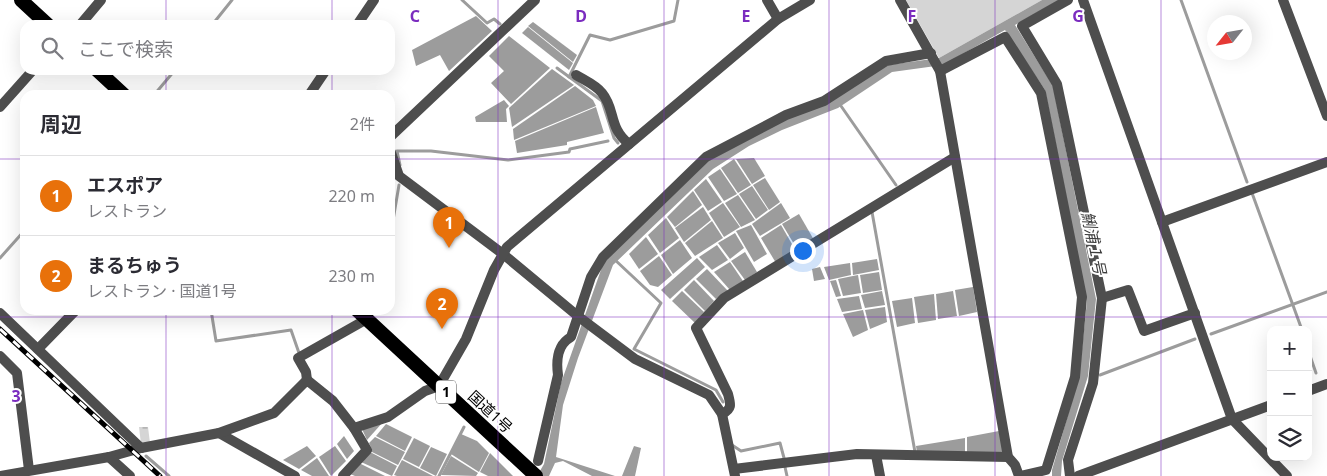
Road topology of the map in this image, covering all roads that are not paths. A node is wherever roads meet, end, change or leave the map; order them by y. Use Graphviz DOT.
graph roads {
  1 [pos="21,0"];
  2 [pos="101,0"];
  3 [pos="374,0"];
  4 [pos="535,0"];
  5 [pos="766,0"];
  6 [pos="810,0"];
  7 [pos="900,0"];
  8 [pos="1068,0"];
  9 [pos="1083,0"];
  10 [pos="1284,0"];
  11 [pos="778,19"];
  12 [pos="43,20"];
  13 [pos="84,20"];
  14 [pos="360,20"];
  15 [pos="931,53"];
  16 [pos="940,71"];
  17 [pos="576,74"];
  18 [pos="29,75"];
  19 [pos="102,75"];
  20 [pos="323,75"];
  21 [pos="119,90"];
  22 [pos="312,90"];
  23 [pos="0,107"];
  24 [pos="1327,116"];
  25 [pos="395,132"];
  26 [pos="629,144"];
  27 [pos="955,157"];
  28 [pos="1327,162"];
  29 [pos="395,164"];
  30 [pos="1162,222"];
  31 [pos="503,254"];
  32 [pos="1102,298"];
  33 [pos="0,313"];
  34 [pos="1195,313"];
  35 [pos="71,315"];
  36 [pos="362,315"];
  37 [pos="579,317"];
  38 [pos="38,349"];
  39 [pos="0,356"];
  40 [pos="307,380"];
  41 [pos="1327,384"];
  42 [pos="439,386"];
  43 [pos="1312,390"];
  44 [pos="1267,406"];
  45 [pos="722,414"];
  46 [pos="1232,419"];
  47 [pos="354,428"];
  48 [pos="219,433"];
  49 [pos="141,448"];
  50 [pos="876,455"];
  51 [pos="108,457"];
  52 [pos="1008,457"];
  53 [pos="29,470"];
  54 [pos="536,471"];
  55 [pos="735,473"];
  56 [pos="0,476"];
  57 [pos="130,476"];
  58 [pos="295,476"];
  59 [pos="343,476"];
  60 [pos="880,476"];
  61 [pos="1020,476"];
  62 [pos="1070,476"];
  63 [pos="1078,476"];
  64 [pos="1287,476"];
  1 -- 12 [label="highway"];
  2 -- 13 [label="street"];
  3 -- 14 [label="street"];
  4 -- 25 [label="street"];
  5 -- 11 [label="street"];
  6 -- 11 [label="street"];
  7 -- 15 [label="street"];
  8 -- 32 [label="street"];
  9 -- 30 [label="street"];
  10 -- 24 [label="street"];
  11 -- 26 [label="street"];
  15 -- 16 [label="street"];
  15 -- 37 [label="street"];
  16 -- 27 [label="street"];
  16 -- 61 [label="street"];
  17 -- 26 [label="street"];
  18 -- 23 [label="street"];
  19 -- 21 [label="highway"];
  20 -- 22 [label="street"];
  26 -- 31 [label="street"];
  27 -- 45 [label="street"];
  27 -- 52 [label="street"];
  28 -- 30 [label="street"];
  29 -- 31 [label="street"];
  30 -- 34 [label="street"];
  31 -- 37 [label="street"];
  31 -- 42 [label="street"];
  32 -- 34 [label="street"];
  32 -- 62 [label="street"];
  33 -- 38 [label="street"];
  34 -- 46 [label="street"];
  35 -- 38 [label="street"];
  36 -- 40 [label="street"];
  36 -- 42 [label="highway, 国道1号 / 1"];
  37 -- 45 [label="street"];
  37 -- 54 [label="street"];
  38 -- 49 [label="street"];
  39 -- 53 [label="street"];
  40 -- 47 [label="street"];
  40 -- 48 [label="street"];
  41 -- 43 [label="street"];
  42 -- 47 [label="street"];
  42 -- 54 [label="highway, 国道1号 / 1"];
  44 -- 46 [label="street"];
  45 -- 55 [label="street"];
  46 -- 63 [label="street"];
  46 -- 64 [label="street"];
  47 -- 59 [label="street"];
  48 -- 49 [label="street"];
  48 -- 58 [label="street"];
  49 -- 51 [label="street"];
  50 -- 52 [label="street"];
  50 -- 55 [label="street"];
  50 -- 60 [label="street"];
  51 -- 53 [label="street"];
  51 -- 57 [label="street"];
  52 -- 61 [label="street"];
  53 -- 56 [label="street"];
}
